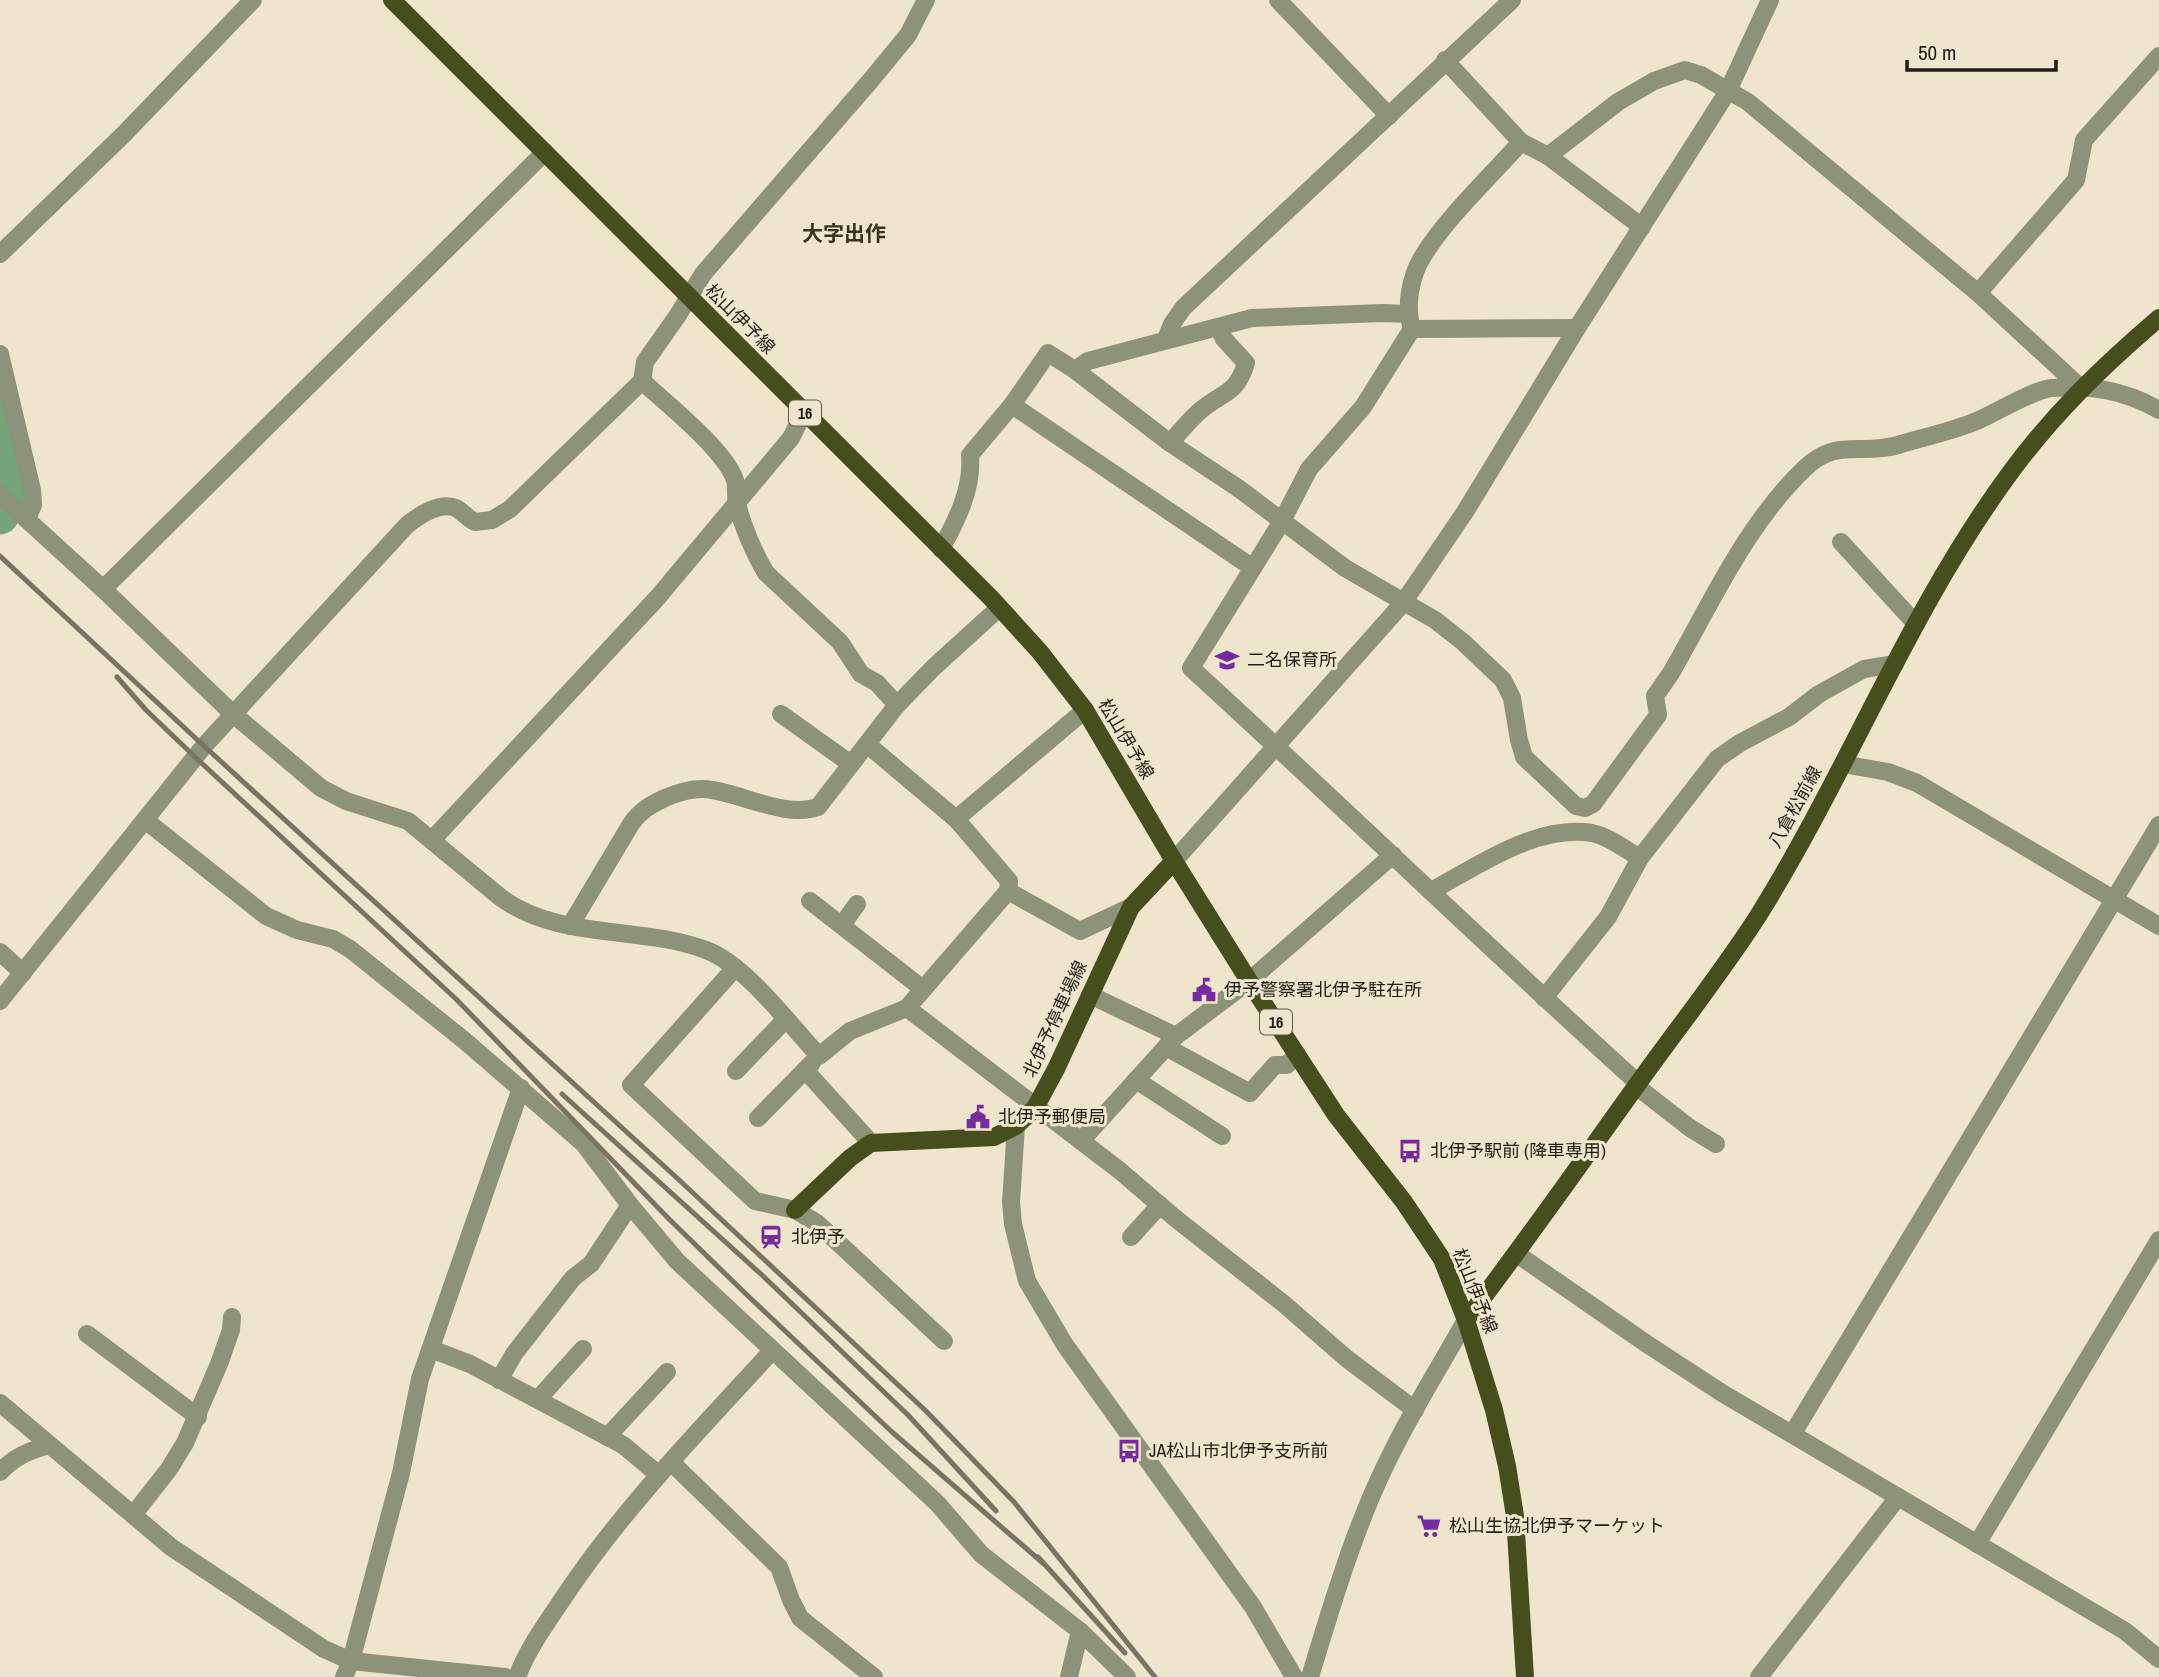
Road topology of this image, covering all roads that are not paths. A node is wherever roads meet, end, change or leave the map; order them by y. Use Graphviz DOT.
graph roads {
  1 [pos="253,0"];
  2 [pos="392,0"];
  3 [pos="926,0"];
  4 [pos="1278,0"];
  5 [pos="1512,0"];
  6 [pos="1770,0"];
  7 [pos="2159,56"];
  8 [pos="1445,60"];
  9 [pos="1728,91"];
  10 [pos="1389,116"];
  11 [pos="1521,142"];
  12 [pos="545,152"];
  13 [pos="1548,156"];
  14 [pos="1642,227"];
  15 [pos="0,254"];
  16 [pos="1978,293"];
  17 [pos="689,297"];
  18 [pos="2159,318"];
  19 [pos="1410,322"];
  20 [pos="1219,328"];
  21 [pos="1577,328"];
  22 [pos="1166,339"];
  23 [pos="0,354"];
  24 [pos="1075,370"];
  25 [pos="642,381"];
  26 [pos="2081,388"];
  27 [pos="1013,405"];
  28 [pos="2159,410"];
  29 [pos="804,412"];
  30 [pos="1170,443"];
  31 [pos="737,502"];
  32 [pos="12,506"];
  33 [pos="1282,521"];
  34 [pos="1841,542"];
  35 [pos="941,549"];
  36 [pos="1253,568"];
  37 [pos="103,589"];
  38 [pos="1403,603"];
  39 [pos="999,608"];
  40 [pos="1916,624"];
  41 [pos="1895,664"];
  42 [pos="897,705"];
  43 [pos="1085,710"];
  44 [pos="232,713"];
  45 [pos="781,713"];
  46 [pos="868,745"];
  47 [pos="1277,747"];
  48 [pos="851,764"];
  49 [pos="1843,764"];
  50 [pos="1585,808"];
  51 [pos="956,819"];
  52 [pos="145,820"];
  53 [pos="2159,825"];
  54 [pos="1595,833"];
  55 [pos="432,840"];
  56 [pos="1393,855"];
  57 [pos="1640,858"];
  58 [pos="1174,861"];
  59 [pos="1008,891"];
  60 [pos="1431,891"];
  61 [pos="2115,899"];
  62 [pos="810,901"];
  63 [pos="857,904"];
  64 [pos="1131,907"];
  65 [pos="842,925"];
  66 [pos="570,926"];
  67 [pos="2159,926"];
  68 [pos="0,952"];
  69 [pos="735,968"];
  70 [pos="23,973"];
  71 [pos="1249,981"];
  72 [pos="923,989"];
  73 [pos="1090,995"];
  74 [pos="1544,998"];
  75 [pos="0,1000"];
  76 [pos="907,1008"];
  77 [pos="785,1020"];
  78 [pos="1171,1041"];
  79 [pos="1297,1054"];
  80 [pos="819,1056"];
  81 [pos="805,1070"];
  82 [pos="736,1071"];
  83 [pos="1136,1080"];
  84 [pos="1637,1084"];
  85 [pos="521,1088"];
  86 [pos="1035,1108"];
  87 [pos="758,1118"];
  88 [pos="1016,1126"];
  89 [pos="1222,1136"];
  90 [pos="1081,1141"];
  91 [pos="871,1143"];
  92 [pos="1716,1144"];
  93 [pos="630,1205"];
  94 [pos="1160,1205"];
  95 [pos="795,1210"];
  96 [pos="1131,1237"];
  97 [pos="2159,1240"];
  98 [pos="1517,1254"];
  99 [pos="232,1317"];
  100 [pos="1466,1320"];
  101 [pos="87,1334"];
  102 [pos="944,1341"];
  103 [pos="430,1349"];
  104 [pos="583,1349"];
  105 [pos="771,1352"];
  106 [pos="667,1373"];
  107 [pos="499,1380"];
  108 [pos="538,1399"];
  109 [pos="0,1403"];
  110 [pos="1415,1410"];
  111 [pos="198,1417"];
  112 [pos="1793,1433"];
  113 [pos="607,1437"];
  114 [pos="49,1445"];
  115 [pos="665,1469"];
  116 [pos="0,1472"];
  117 [pos="1898,1497"];
  118 [pos="133,1515"];
  119 [pos="1977,1544"];
  120 [pos="1080,1631"];
  121 [pos="2159,1659"];
  122 [pos="347,1669"];
  123 [pos="505,1677"];
  124 [pos="517,1677"];
  125 [pos="874,1677"];
  126 [pos="1069,1677"];
  127 [pos="1127,1677"];
  128 [pos="1294,1677"];
  129 [pos="1310,1677"];
  130 [pos="1525,1677"];
  131 [pos="1759,1677"];
  1 -- 15 [label="street"];
  2 -- 12 [label="main road, 松山伊予線 / 16"];
  3 -- 17 [label="street"];
  4 -- 10 [label="street"];
  5 -- 8 [label="street"];
  6 -- 9 [label="street"];
  7 -- 16 [label="street"];
  8 -- 10 [label="street"];
  8 -- 11 [label="street"];
  9 -- 13 [label="street"];
  9 -- 14 [label="street"];
  9 -- 16 [label="street"];
  10 -- 22 [label="street"];
  11 -- 13 [label="street"];
  11 -- 19 [label="street"];
  12 -- 17 [label="main road, 松山伊予線 / 16"];
  12 -- 37 [label="street"];
  13 -- 14 [label="street"];
  14 -- 21 [label="street"];
  16 -- 26 [label="street"];
  17 -- 25 [label="street"];
  17 -- 29 [label="main road, 松山伊予線 / 16"];
  18 -- 26 [label="main road, 八倉松前線"];
  19 -- 20 [label="street"];
  19 -- 21 [label="street"];
  19 -- 33 [label="street"];
  20 -- 22 [label="street"];
  20 -- 30 [label="street"];
  21 -- 38 [label="street"];
  22 -- 24 [label="street"];
  23 -- 32 [label="street"];
  24 -- 27 [label="street"];
  24 -- 30 [label="street"];
  25 -- 31 [label="street"];
  25 -- 44 [label="street"];
  26 -- 28 [label="street"];
  26 -- 40 [label="main road, 八倉松前線"];
  26 -- 50 [label="street"];
  27 -- 35 [label="street"];
  27 -- 36 [label="street"];
  29 -- 31 [label="street"];
  29 -- 35 [label="main road, 松山伊予線 / 16"];
  30 -- 33 [label="street"];
  31 -- 42 [label="street"];
  31 -- 55 [label="street"];
  32 -- 37 [label="street"];
  33 -- 36 [label="street"];
  33 -- 38 [label="street"];
  34 -- 40 [label="street"];
  35 -- 39 [label="main road, 松山伊予線 / 16"];
  36 -- 47 [label="street"];
  37 -- 44 [label="street"];
  38 -- 47 [label="street"];
  38 -- 50 [label="street"];
  39 -- 42 [label="street"];
  39 -- 43 [label="main road, 松山伊予線 / 16"];
  40 -- 41 [label="main road, 八倉松前線"];
  41 -- 49 [label="main road, 八倉松前線"];
  41 -- 57 [label="street"];
  42 -- 46 [label="street"];
  43 -- 51 [label="street"];
  43 -- 58 [label="main road, 松山伊予線 / 16"];
  44 -- 52 [label="street"];
  44 -- 55 [label="street"];
  45 -- 48 [label="street"];
  46 -- 48 [label="street"];
  46 -- 51 [label="street"];
  47 -- 56 [label="street"];
  47 -- 58 [label="street"];
  48 -- 66 [label="street"];
  49 -- 61 [label="street"];
  49 -- 84 [label="main road, 八倉松前線"];
  50 -- 54 [label="street"];
  51 -- 59 [label="street"];
  52 -- 70 [label="street"];
  52 -- 85 [label="street"];
  53 -- 61 [label="street"];
  54 -- 57 [label="street"];
  54 -- 60 [label="street"];
  55 -- 66 [label="street"];
  56 -- 60 [label="street"];
  56 -- 71 [label="street"];
  57 -- 74 [label="street"];
  58 -- 64 [label="main road, 北伊予停車場線"];
  58 -- 71 [label="main road, 松山伊予線 / 16"];
  59 -- 64 [label="street"];
  59 -- 72 [label="street"];
  60 -- 74 [label="street"];
  61 -- 67 [label="street"];
  61 -- 112 [label="street"];
  62 -- 65 [label="street"];
  63 -- 65 [label="street"];
  64 -- 73 [label="main road, 北伊予停車場線"];
  65 -- 72 [label="street"];
  66 -- 69 [label="street"];
  68 -- 70 [label="street"];
  69 -- 77 [label="street"];
  69 -- 95 [label="street"];
  70 -- 75 [label="street"];
  71 -- 78 [label="street"];
  71 -- 79 [label="main road, 松山伊予線 / 16"];
  72 -- 76 [label="street"];
  73 -- 78 [label="street"];
  73 -- 86 [label="main road, 北伊予停車場線"];
  74 -- 84 [label="street"];
  76 -- 80 [label="street"];
  76 -- 86 [label="street"];
  77 -- 80 [label="street"];
  77 -- 82 [label="street"];
  78 -- 79 [label="street"];
  78 -- 83 [label="street"];
  79 -- 100 [label="main road, 松山伊予線 / 16"];
  80 -- 81 [label="street"];
  81 -- 87 [label="street"];
  81 -- 91 [label="street"];
  83 -- 89 [label="street"];
  83 -- 90 [label="street"];
  84 -- 92 [label="street"];
  84 -- 98 [label="main road, 八倉松前線"];
  85 -- 93 [label="street"];
  85 -- 103 [label="street"];
  86 -- 88 [label="main road, 北伊予停車場線"];
  86 -- 90 [label="street"];
  88 -- 91 [label="main road, 北伊予停車場線"];
  88 -- 128 [label="street"];
  90 -- 94 [label="street"];
  91 -- 95 [label="main road"];
  93 -- 105 [label="street"];
  93 -- 107 [label="street"];
  94 -- 96 [label="street"];
  94 -- 110 [label="street"];
  95 -- 102 [label="street"];
  97 -- 119 [label="street"];
  98 -- 100 [label="main road, 八倉松前線"];
  98 -- 112 [label="street"];
  99 -- 111 [label="street"];
  100 -- 110 [label="street"];
  100 -- 130 [label="main road, 松山伊予線 / 16"];
  101 -- 111 [label="street"];
  103 -- 107 [label="street"];
  103 -- 122 [label="street"];
  104 -- 108 [label="street"];
  105 -- 115 [label="street"];
  105 -- 120 [label="street"];
  106 -- 113 [label="street"];
  107 -- 108 [label="street"];
  108 -- 113 [label="street"];
  109 -- 114 [label="street"];
  110 -- 129 [label="street"];
  111 -- 118 [label="street"];
  112 -- 117 [label="street"];
  113 -- 115 [label="street"];
  114 -- 116 [label="street"];
  114 -- 118 [label="street"];
  115 -- 124 [label="street"];
  115 -- 125 [label="street"];
  117 -- 119 [label="street"];
  117 -- 131 [label="street"];
  118 -- 122 [label="street"];
  119 -- 121 [label="street"];
  120 -- 126 [label="street"];
  120 -- 127 [label="street"];
  122 -- 123 [label="street"];
}
